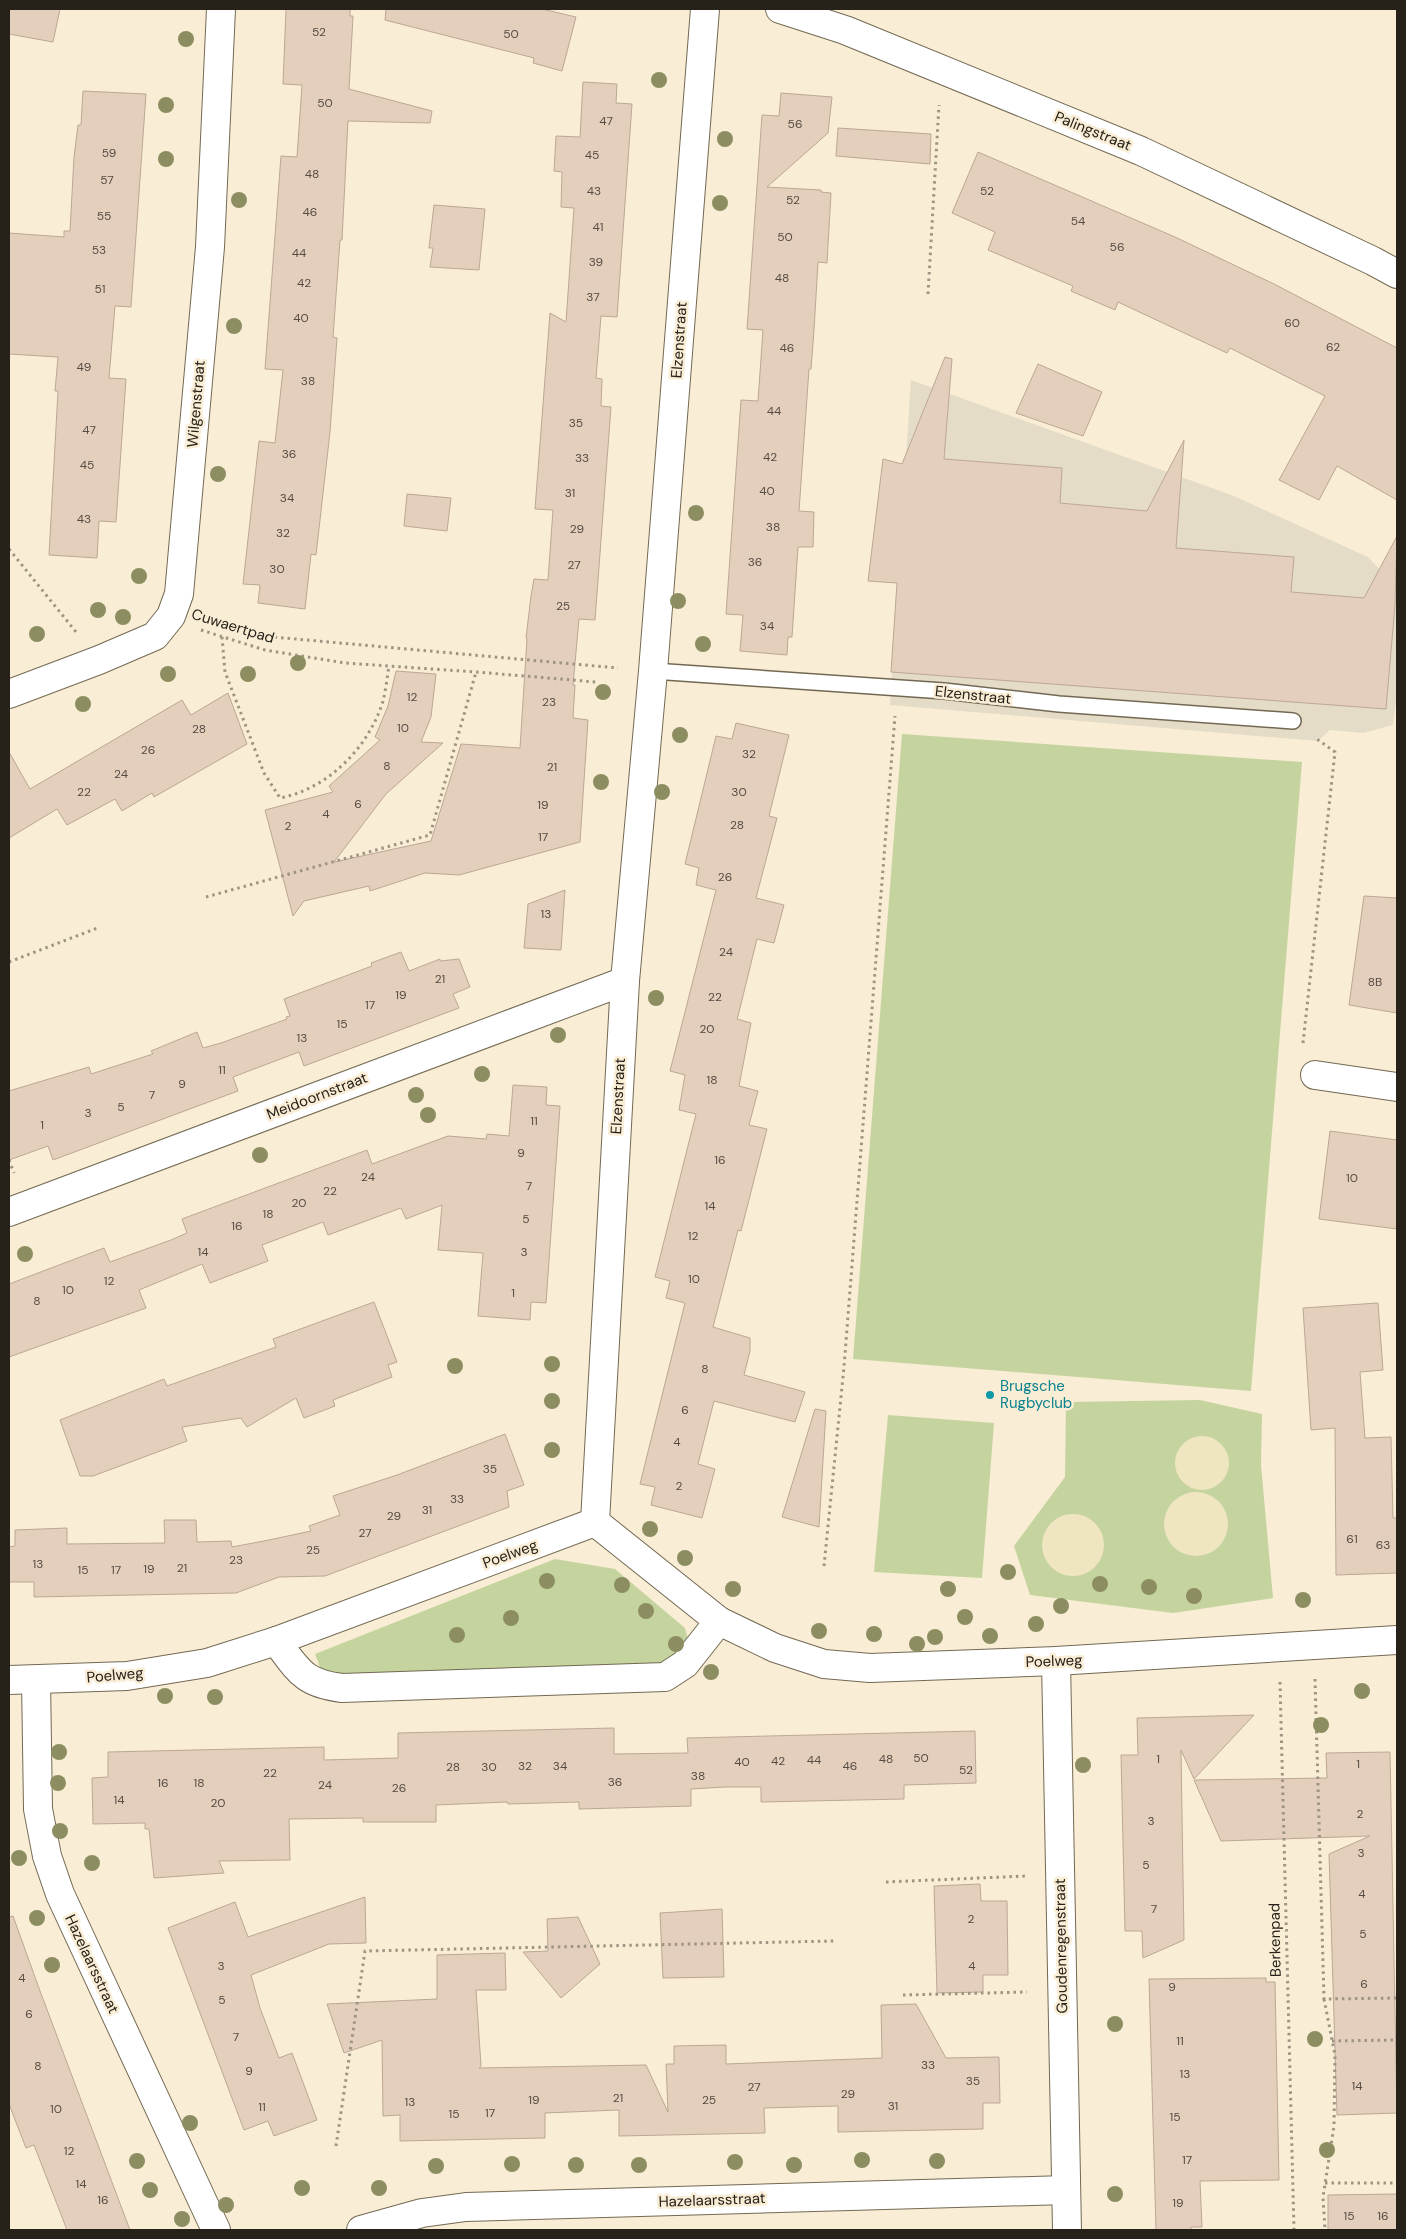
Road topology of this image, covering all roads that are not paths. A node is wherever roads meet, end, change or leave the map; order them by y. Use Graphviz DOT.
graph roads {
  1 [pos="221,9"];
  2 [pos="705,9"];
  3 [pos="780,9"];
  4 [pos="1397,274"];
  5 [pos="653,671"];
  6 [pos="9,694"];
  7 [pos="1293,721"];
  8 [pos="625,981"];
  9 [pos="1315,1075"];
  10 [pos="1397,1087"];
  11 [pos="9,1212"];
  12 [pos="595,1522"];
  13 [pos="719,1621"];
  14 [pos="1397,1640"];
  15 [pos="276,1642"];
  16 [pos="1056,1661"];
  17 [pos="9,1680"];
  18 [pos="36,1680"];
  19 [pos="1066,2190"];
  20 [pos="216,2230"];
  21 [pos="360,2230"];
  22 [pos="1067,2230"];
  1 -- 6 [label="street, Wilgenstraat"];
  2 -- 5 [label="street, Elzenstraat"];
  3 -- 4 [label="street, Palingstraat"];
  5 -- 7 [label="lane, Elzenstraat"];
  5 -- 8 [label="street, Elzenstraat"];
  8 -- 11 [label="street, Meidoornstraat"];
  8 -- 12 [label="street, Elzenstraat"];
  9 -- 10 [label="street"];
  12 -- 13 [label="street, Poelweg"];
  12 -- 15 [label="street, Poelweg"];
  13 -- 15 [label="street"];
  13 -- 16 [label="street, Poelweg"];
  14 -- 16 [label="street, Poelweg"];
  15 -- 18 [label="street, Poelweg"];
  16 -- 19 [label="street, Goudenregenstraat"];
  17 -- 18 [label="street, Poelweg"];
  18 -- 20 [label="street, Hazelaarsstraat"];
  19 -- 21 [label="street, Hazelaarsstraat"];
  19 -- 22 [label="street, Goudenregenstraat"];
}
